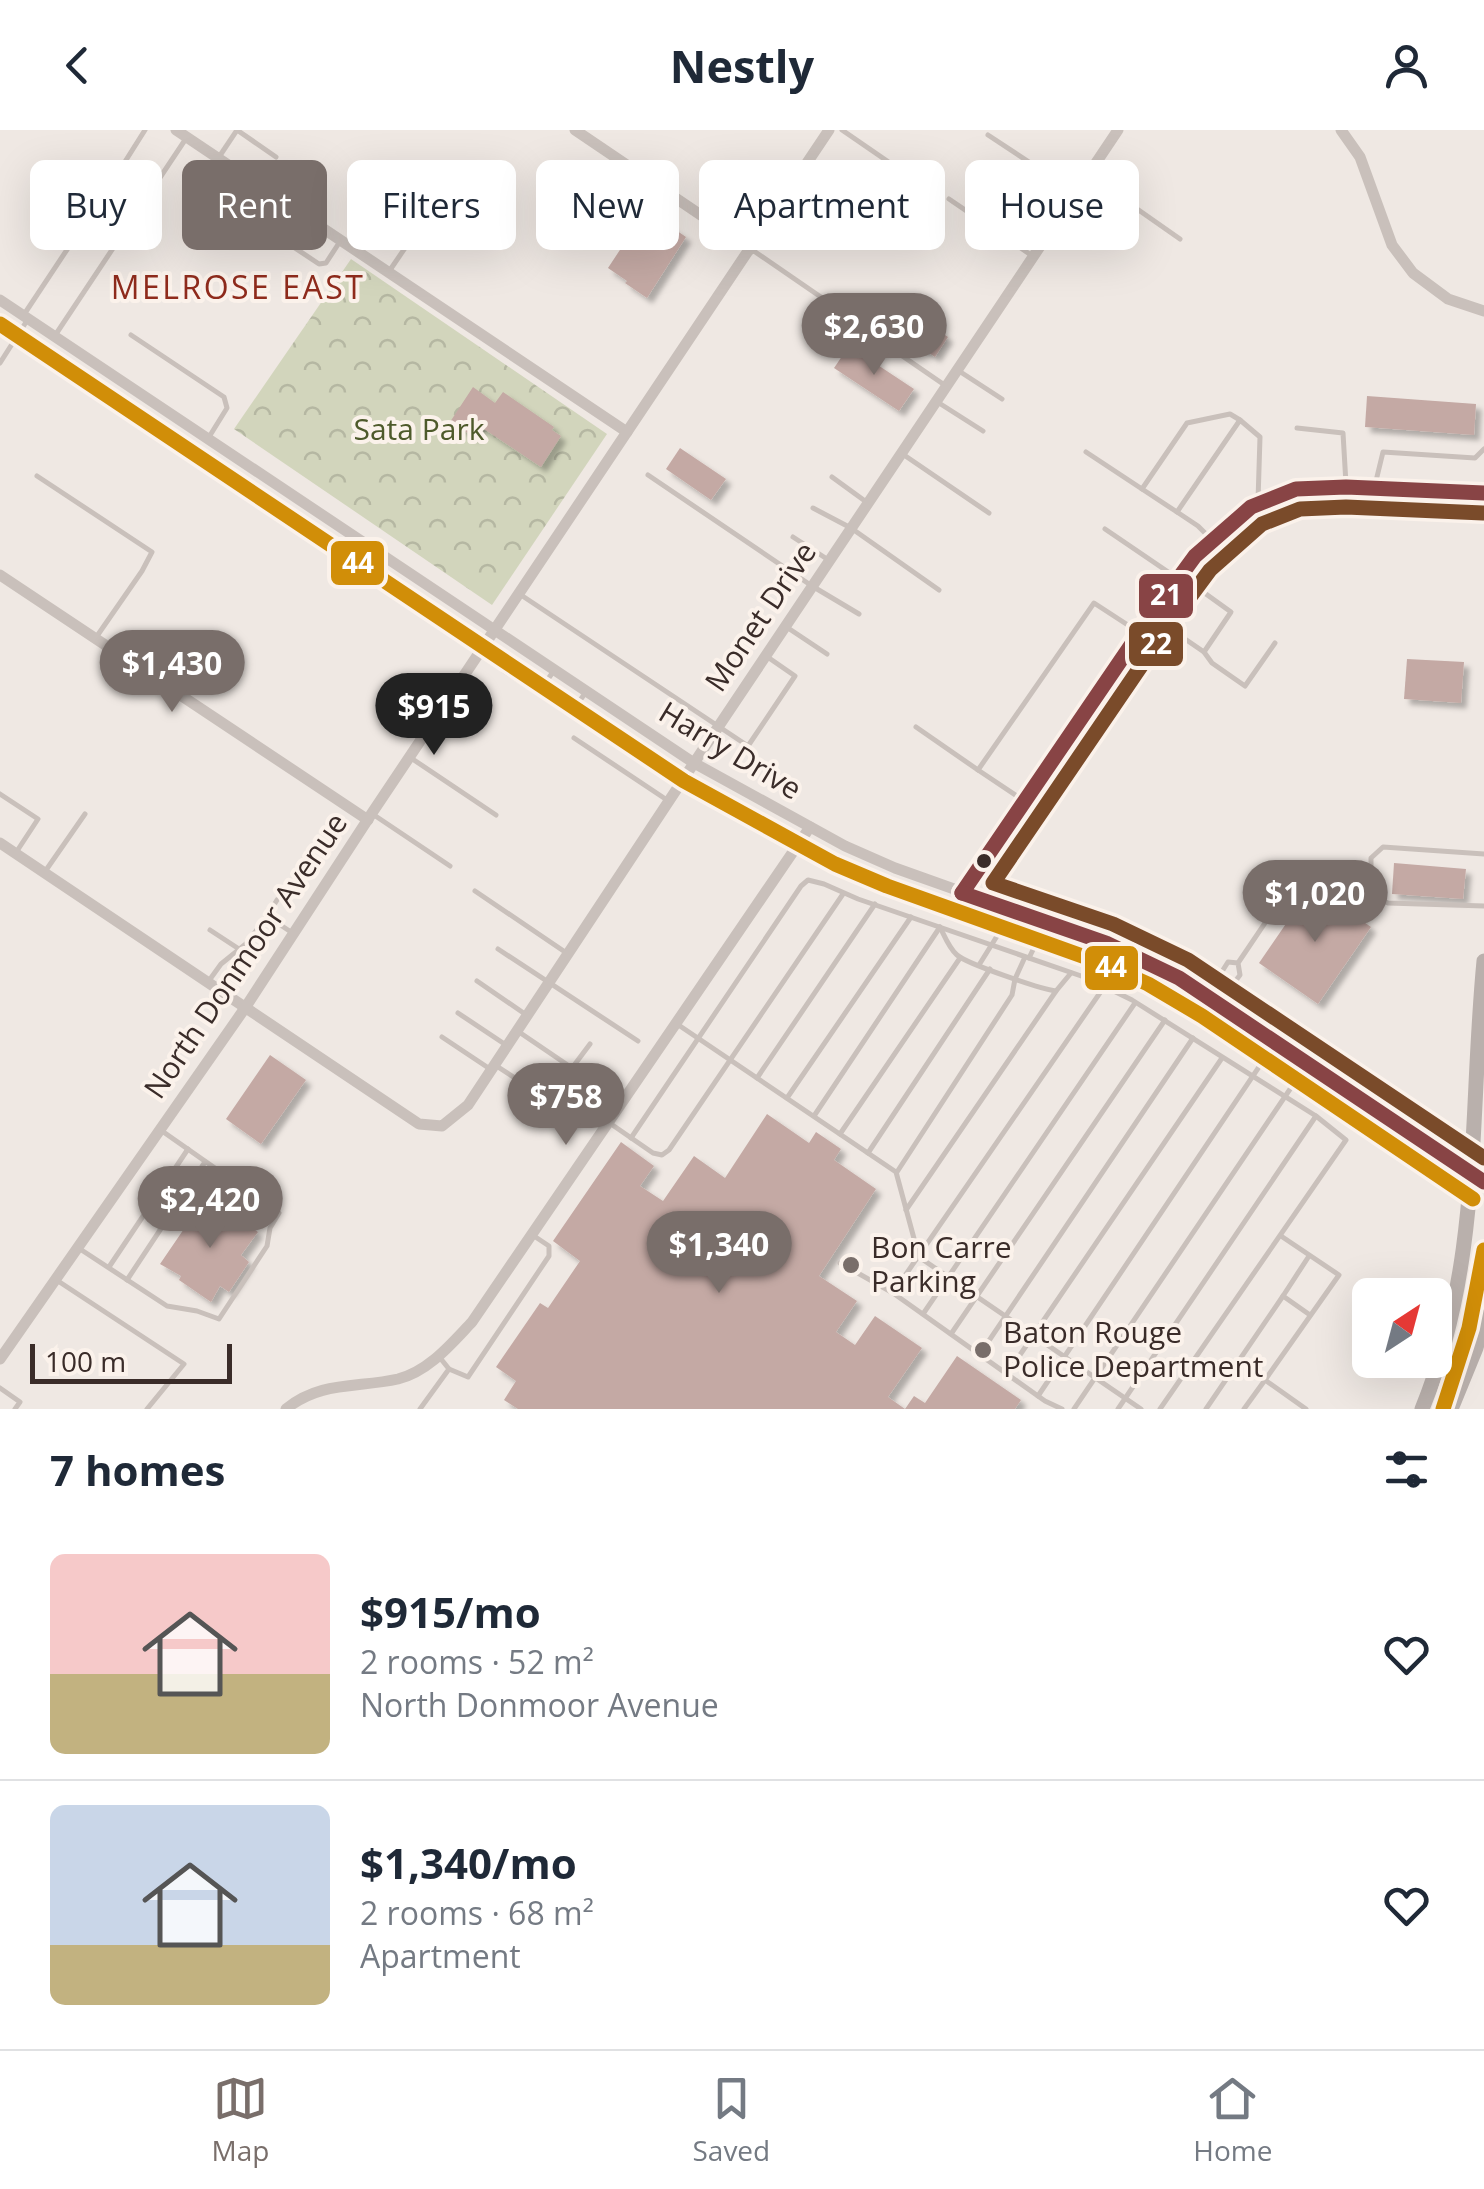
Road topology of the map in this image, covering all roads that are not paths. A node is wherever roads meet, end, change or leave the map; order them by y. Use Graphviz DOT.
graph roads {
  1 [pos="145,130"];
  2 [pos="237,130"];
  3 [pos="575,130"];
  4 [pos="842,130"];
  5 [pos="1341,130"];
  6 [pos="826,131"];
  7 [pos="1115,131"];
  8 [pos="182,134"];
  9 [pos="988,135"];
  10 [pos="276,157"];
  11 [pos="218,158"];
  12 [pos="126,160"];
  13 [pos="808,160"];
  14 [pos="886,160"];
  15 [pos="1026,160"];
  16 [pos="1097,160"];
  17 [pos="949,199"];
  18 [pos="1139,210"];
  19 [pos="699,214"];
  20 [pos="1180,239"];
  21 [pos="340,240"];
  22 [pos="68,250"];
  23 [pos="299,250"];
  24 [pos="404,250"];
  25 [pos="750,250"];
  26 [pos="752,250"];
  27 [pos="1037,250"];
  28 [pos="1033,256"];
  29 [pos="388,272"];
  30 [pos="0,300"];
  31 [pos="831,304"];
  32 [pos="1484,311"];
  33 [pos="26,317"];
  34 [pos="866,331"];
  35 [pos="131,334"];
  36 [pos="54,336"];
  37 [pos="0,363"];
  38 [pos="957,370"];
  39 [pos="946,386"];
  40 [pos="1002,400"];
  41 [pos="936,401"];
  42 [pos="1240,420"];
  43 [pos="1297,428"];
  44 [pos="982,430"];
  45 [pos="626,432"];
  46 [pos="208,440"];
  47 [pos="1484,449"];
  48 [pos="1086,452"];
  49 [pos="901,453"];
  50 [pos="648,474"];
  51 [pos="37,476"];
  52 [pos="832,477"];
  53 [pos="1346,487"];
  54 [pos="1142,488"];
  55 [pos="1375,488"];
  56 [pos="1484,493"];
  57 [pos="868,503"];
  58 [pos="1258,504"];
  59 [pos="813,508"];
  60 [pos="1177,512"];
  61 [pos="989,513"];
  62 [pos="851,528"];
  63 [pos="1104,530"];
  64 [pos="793,537"];
  65 [pos="1212,541"];
  66 [pos="829,561"];
  67 [pos="0,575"];
  68 [pos="1180,578"];
  69 [pos="812,586"];
  70 [pos="939,590"];
  71 [pos="519,593"];
  72 [pos="858,614"];
  73 [pos="1151,616"];
  74 [pos="785,626"];
  75 [pos="495,630"];
  76 [pos="1139,633"];
  77 [pos="95,638"];
  78 [pos="1274,643"];
  79 [pos="1204,652"];
  80 [pos="827,654"];
  81 [pos="766,656"];
  82 [pos="131,662"];
  83 [pos="504,670"];
  84 [pos="554,670"];
  85 [pos="586,691"];
  86 [pos="175,692"];
  87 [pos="538,694"];
  88 [pos="718,727"];
  89 [pos="916,727"];
  90 [pos="574,738"];
  91 [pos="409,757"];
  92 [pos="694,763"];
  93 [pos="978,770"];
  94 [pos="0,794"];
  95 [pos="669,800"];
  96 [pos="1025,801"];
  97 [pos="85,814"];
  98 [pos="496,815"];
  99 [pos="370,817"];
  100 [pos="810,827"];
  101 [pos="0,843"];
  102 [pos="15,854"];
  103 [pos="1484,854"];
  104 [pos="450,866"];
  105 [pos="44,873"];
  106 [pos="1292,882"];
  107 [pos="476,890"];
  108 [pos="844,892"];
  109 [pos="962,893"];
  110 [pos="277,900"];
  111 [pos="875,904"];
  112 [pos="1484,906"];
  113 [pos="1013,910"];
  114 [pos="267,916"];
  115 [pos="910,917"];
  116 [pos="1046,921"];
  117 [pos="940,927"];
  118 [pos="210,930"];
  119 [pos="294,933"];
  120 [pos="991,945"];
  121 [pos="498,948"];
  122 [pos="238,949"];
  123 [pos="568,954"];
  124 [pos="1027,957"];
  125 [pos="960,958"];
  126 [pos="1484,961"];
  127 [pos="1238,963"];
  128 [pos="980,964"];
  129 [pos="990,969"];
  130 [pos="1071,973"];
  131 [pos="1015,980"];
  132 [pos="477,981"];
  133 [pos="207,982"];
  134 [pos="549,983"];
  135 [pos="1104,987"];
  136 [pos="1056,991"];
  137 [pos="1216,995"];
  138 [pos="1136,1002"];
  139 [pos="245,1008"];
  140 [pos="458,1014"];
  141 [pos="527,1015"];
  142 [pos="1164,1020"];
  143 [pos="676,1024"];
  144 [pos="517,1031"];
  145 [pos="442,1037"];
  146 [pos="698,1038"];
  147 [pos="1193,1038"];
  148 [pos="638,1042"];
  149 [pos="1275,1042"];
  150 [pos="590,1044"];
  151 [pos="507,1046"];
  152 [pos="1223,1057"];
  153 [pos="730,1060"];
  154 [pos="1307,1064"];
  155 [pos="493,1067"];
  156 [pos="572,1068"];
  157 [pos="1254,1077"];
  158 [pos="757,1078"];
  159 [pos="1285,1097"];
  160 [pos="786,1098"];
  161 [pos="550,1101"];
  162 [pos="814,1116"];
  163 [pos="1316,1116"];
  164 [pos="609,1122"];
  165 [pos="534,1123"];
  166 [pos="160,1130"];
  167 [pos="840,1134"];
  168 [pos="631,1138"];
  169 [pos="188,1150"];
  170 [pos="868,1153"];
  171 [pos="206,1162"];
  172 [pos="896,1172"];
  173 [pos="1478,1178"];
  174 [pos="906,1210"];
  175 [pos="532,1234"];
  176 [pos="1281,1236"];
  177 [pos="78,1248"];
  178 [pos="918,1256"];
  179 [pos="1310,1256"];
  180 [pos="840,1263"];
  181 [pos="109,1268"];
  182 [pos="949,1277"];
  183 [pos="56,1279"];
  184 [pos="127,1280"];
  185 [pos="893,1293"];
  186 [pos="977,1296"];
  187 [pos="1282,1296"];
  188 [pos="924,1314"];
  189 [pos="1004,1315"];
  190 [pos="1310,1316"];
  191 [pos="1484,1317"];
  192 [pos="951,1334"];
  193 [pos="1034,1336"];
  194 [pos="980,1354"];
  195 [pos="440,1357"];
  196 [pos="1065,1357"];
  197 [pos="0,1359"];
  198 [pos="449,1369"];
  199 [pos="1008,1374"];
  200 [pos="1094,1377"];
  201 [pos="1265,1380"];
  202 [pos="0,1388"];
  203 [pos="1038,1396"];
  204 [pos="1125,1398"];
  205 [pos="16,1409"];
  206 [pos="147,1409"];
  207 [pos="286,1409"];
  208 [pos="420,1409"];
  209 [pos="1062,1409"];
  210 [pos="1074,1409"];
  211 [pos="1118,1409"];
  212 [pos="1142,1409"];
  213 [pos="1160,1409"];
  214 [pos="1206,1409"];
  215 [pos="1245,1409"];
  216 [pos="1306,1409"];
  217 [pos="1422,1409"];
  218 [pos="1451,1409"];
  1 -- 12 [label="lane"];
  2 -- 10 [label="lane"];
  2 -- 11 [label="lane"];
  3 -- 19 [label="street"];
  4 -- 14 [label="lane"];
  5 -- 32 [label="street"];
  6 -- 13 [label="street, North Donmoor Avenue"];
  7 -- 16 [label="street, Monet Drive"];
  8 -- 11 [label="street"];
  8 -- 36 [label="lane"];
  9 -- 15 [label="lane"];
  11 -- 21 [label="street"];
  17 -- 28 [label="lane"];
  18 -- 20 [label="lane"];
  21 -- 23 [label="lane"];
  21 -- 29 [label="street"];
  22 -- 33 [label="lane"];
  24 -- 29 [label="lane"];
  25 -- 45 [label="street, North Donmoor Avenue"];
  26 -- 31 [label="lane"];
  27 -- 28 [label="street, Monet Drive"];
  28 -- 38 [label="street, Monet Drive"];
  29 -- 45 [label="street"];
  30 -- 33 [label="street, Harry Drive"];
  33 -- 36 [label="street, Harry Drive"];
  33 -- 37 [label="lane"];
  34 -- 39 [label="lane"];
  35 -- 46 [label="lane"];
  36 -- 46 [label="street, Harry Drive"];
  38 -- 39 [label="street, Monet Drive"];
  38 -- 40 [label="lane"];
  39 -- 41 [label="street, Monet Drive"];
  41 -- 44 [label="lane"];
  41 -- 49 [label="street, Monet Drive"];
  42 -- 54 [label="lane"];
  42 -- 58 [label="lane"];
  42 -- 60 [label="lane"];
  43 -- 53 [label="lane"];
  45 -- 71 [label="street, North Donmoor Avenue"];
  46 -- 75 [label="street, Harry Drive"];
  47 -- 55 [label="lane"];
  48 -- 54 [label="lane"];
  49 -- 57 [label="street, Monet Drive"];
  49 -- 61 [label="lane"];
  50 -- 69 [label="lane"];
  51 -- 77 [label="lane"];
  52 -- 57 [label="lane"];
  53 -- 55 [label="street"];
  53 -- 58 [label="street"];
  54 -- 60 [label="lane"];
  55 -- 56 [label="street"];
  57 -- 62 [label="street, Monet Drive"];
  58 -- 65 [label="street"];
  59 -- 62 [label="lane"];
  60 -- 65 [label="lane"];
  62 -- 66 [label="street, Monet Drive"];
  62 -- 70 [label="lane"];
  63 -- 68 [label="lane"];
  64 -- 66 [label="lane"];
  65 -- 68 [label="street"];
  66 -- 69 [label="street, Monet Drive"];
  67 -- 77 [label="street"];
  68 -- 73 [label="street"];
  68 -- 79 [label="lane"];
  69 -- 72 [label="lane"];
  69 -- 74 [label="street, Monet Drive"];
  71 -- 75 [label="street, North Donmoor Avenue"];
  71 -- 88 [label="lane"];
  73 -- 76 [label="street"];
  73 -- 79 [label="lane"];
  74 -- 80 [label="lane"];
  74 -- 81 [label="street, Monet Drive"];
  75 -- 84 [label="street, Harry Drive"];
  75 -- 91 [label="street, North Donmoor Avenue"];
  76 -- 93 [label="lane"];
  76 -- 96 [label="street"];
  77 -- 82 [label="street"];
  78 -- 79 [label="lane"];
  81 -- 88 [label="street, Monet Drive"];
  81 -- 88 [label="lane"];
  82 -- 86 [label="street"];
  82 -- 86 [label="lane"];
  83 -- 87 [label="lane"];
  84 -- 85 [label="street, Harry Drive"];
  84 -- 87 [label="lane"];
  85 -- 87 [label="lane"];
  85 -- 92 [label="street, Harry Drive"];
  86 -- 99 [label="street"];
  88 -- 92 [label="street, Monet Drive"];
  89 -- 93 [label="lane"];
  90 -- 95 [label="lane"];
  91 -- 98 [label="lane"];
  91 -- 99 [label="street, North Donmoor Avenue"];
  92 -- 95 [label="street, Monet Drive"];
  92 -- 100 [label="street, Harry Drive"];
  93 -- 96 [label="lane"];
  94 -- 102 [label="lane"];
  95 -- 123 [label="street, Monet Drive"];
  96 -- 109 [label="street"];
  97 -- 105 [label="lane"];
  99 -- 104 [label="lane"];
  99 -- 119 [label="street, North Donmoor Avenue"];
  100 -- 109 [label="street, Harry Drive"];
  100 -- 143 [label="street"];
  101 -- 102 [label="street"];
  102 -- 105 [label="street"];
  103 -- 112 [label="lane"];
  105 -- 133 [label="street"];
  106 -- 127 [label="lane"];
  107 -- 123 [label="lane"];
  108 -- 111 [label="lane"];
  108 -- 146 [label="lane"];
  108 -- 153 [label="lane"];
  109 -- 113 [label="street, Harry Drive"];
  110 -- 114 [label="lane"];
  111 -- 115 [label="lane"];
  111 -- 158 [label="lane"];
  113 -- 116 [label="street, Harry Drive"];
  113 -- 120 [label="lane"];
  114 -- 119 [label="lane"];
  114 -- 122 [label="lane"];
  115 -- 117 [label="lane"];
  115 -- 160 [label="lane"];
  116 -- 124 [label="lane"];
  116 -- 137 [label="street, Harry Drive"];
  117 -- 120 [label="lane"];
  117 -- 125 [label="lane"];
  117 -- 162 [label="lane"];
  118 -- 122 [label="lane"];
  119 -- 139 [label="street, North Donmoor Avenue"];
  120 -- 124 [label="lane"];
  120 -- 128 [label="lane"];
  121 -- 134 [label="lane"];
  122 -- 133 [label="lane"];
  123 -- 134 [label="street, Monet Drive"];
  124 -- 130 [label="lane"];
  124 -- 131 [label="lane"];
  125 -- 128 [label="lane"];
  125 -- 167 [label="lane"];
  126 -- 173 [label="main road"];
  127 -- 137 [label="lane"];
  127 -- 137 [label="lane"];
  128 -- 129 [label="lane"];
  129 -- 131 [label="lane"];
  129 -- 170 [label="lane"];
  130 -- 135 [label="lane"];
  130 -- 136 [label="lane"];
  131 -- 136 [label="lane"];
  131 -- 172 [label="lane"];
  132 -- 141 [label="lane"];
  133 -- 139 [label="street"];
  134 -- 141 [label="street, Monet Drive"];
  134 -- 148 [label="lane"];
  135 -- 138 [label="lane"];
  135 -- 178 [label="lane"];
  136 -- 174 [label="lane"];
  137 -- 149 [label="street, Harry Drive"];
  138 -- 142 [label="lane"];
  138 -- 182 [label="lane"];
  139 -- 155 [label="street, Monet Drive"];
  139 -- 166 [label="street, North Donmoor Avenue"];
  140 -- 151 [label="lane"];
  141 -- 144 [label="street, Monet Drive"];
  142 -- 147 [label="lane"];
  142 -- 186 [label="lane"];
  143 -- 146 [label="lane"];
  143 -- 164 [label="street"];
  144 -- 151 [label="street, Monet Drive"];
  144 -- 156 [label="lane"];
  145 -- 155 [label="lane"];
  146 -- 153 [label="lane"];
  146 -- 168 [label="lane"];
  147 -- 152 [label="lane"];
  147 -- 189 [label="lane"];
  149 -- 154 [label="street, Harry Drive"];
  149 -- 157 [label="lane"];
  150 -- 156 [label="lane"];
  151 -- 155 [label="street, Monet Drive"];
  152 -- 157 [label="lane"];
  152 -- 193 [label="lane"];
  153 -- 158 [label="lane"];
  153 -- 168 [label="lane"];
  154 -- 159 [label="lane"];
  154 -- 173 [label="street, Harry Drive"];
  155 -- 161 [label="lane"];
  156 -- 161 [label="lane"];
  157 -- 159 [label="lane"];
  157 -- 196 [label="lane"];
  158 -- 160 [label="lane"];
  159 -- 163 [label="lane"];
  159 -- 200 [label="lane"];
  160 -- 162 [label="lane"];
  161 -- 165 [label="lane"];
  162 -- 167 [label="lane"];
  163 -- 176 [label="lane"];
  163 -- 204 [label="lane"];
  164 -- 168 [label="lane"];
  164 -- 175 [label="street"];
  166 -- 169 [label="lane"];
  166 -- 177 [label="street, North Donmoor Avenue"];
  167 -- 170 [label="lane"];
  169 -- 171 [label="lane"];
  169 -- 181 [label="lane"];
  170 -- 172 [label="lane"];
  171 -- 184 [label="lane"];
  171 -- 184 [label="lane"];
  172 -- 174 [label="lane"];
  173 -- 217 [label="main road"];
  174 -- 178 [label="lane"];
  175 -- 195 [label="street"];
  175 -- 198 [label="lane"];
  176 -- 179 [label="lane"];
  176 -- 213 [label="lane"];
  177 -- 181 [label="lane"];
  177 -- 183 [label="street, North Donmoor Avenue"];
  178 -- 182 [label="lane"];
  178 -- 185 [label="lane"];
  179 -- 187 [label="lane"];
  179 -- 190 [label="lane"];
  180 -- 185 [label="lane"];
  181 -- 184 [label="lane"];
  182 -- 186 [label="lane"];
  182 -- 188 [label="lane"];
  183 -- 197 [label="street, North Donmoor Avenue"];
  183 -- 206 [label="lane"];
  185 -- 188 [label="lane"];
  186 -- 189 [label="lane"];
  186 -- 192 [label="lane"];
  187 -- 190 [label="lane"];
  187 -- 214 [label="lane"];
  188 -- 192 [label="lane"];
  189 -- 193 [label="lane"];
  189 -- 194 [label="lane"];
  190 -- 201 [label="lane"];
  191 -- 218 [label="main road"];
  192 -- 194 [label="lane"];
  193 -- 196 [label="lane"];
  193 -- 199 [label="lane"];
  194 -- 199 [label="lane"];
  195 -- 198 [label="lane"];
  195 -- 207 [label="street"];
  196 -- 200 [label="lane"];
  196 -- 203 [label="lane"];
  198 -- 208 [label="lane"];
  199 -- 203 [label="lane"];
  200 -- 204 [label="lane"];
  200 -- 210 [label="lane"];
  201 -- 215 [label="lane"];
  201 -- 216 [label="lane"];
  202 -- 205 [label="lane"];
  203 -- 209 [label="lane"];
  204 -- 211 [label="lane"];
  204 -- 212 [label="lane"];
}
